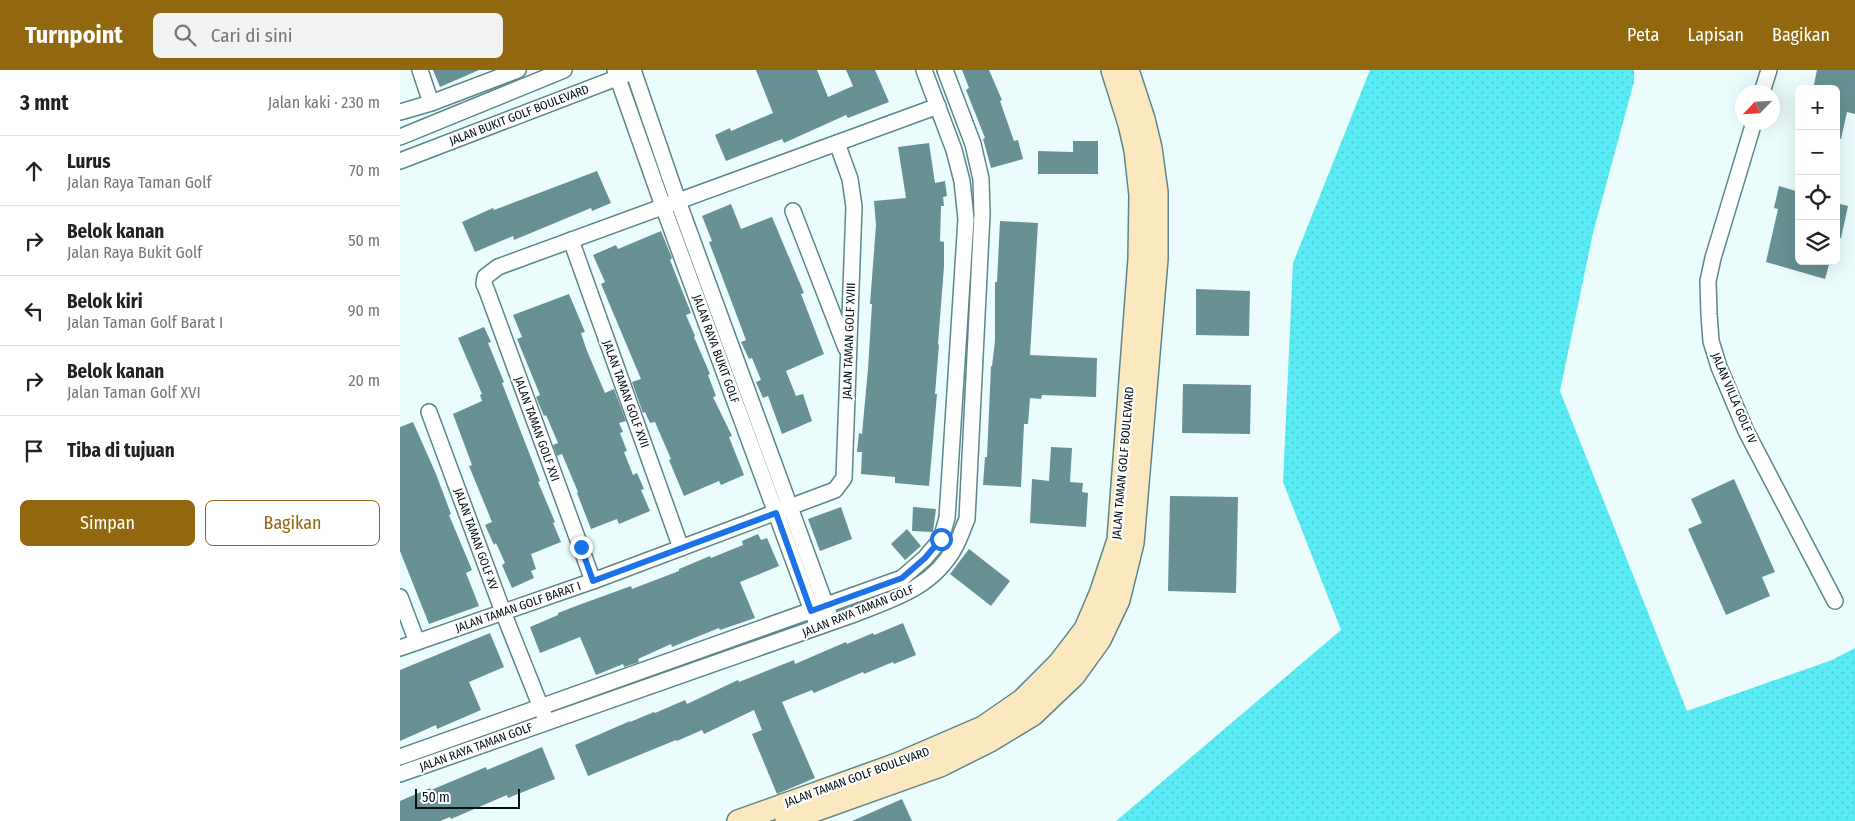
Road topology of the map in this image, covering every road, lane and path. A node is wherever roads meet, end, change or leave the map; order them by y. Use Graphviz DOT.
graph roads {
  1 [pos="420,70"];
  2 [pos="517,70"];
  3 [pos="564,70"];
  4 [pos="924,70"];
  5 [pos="945,70"];
  6 [pos="1112,70"];
  7 [pos="1128,70"];
  8 [pos="1768,70"];
  9 [pos="635,71"];
  10 [pos="617,73"];
  11 [pos="1764,85"];
  12 [pos="953,92"];
  13 [pos="936,102"];
  14 [pos="431,103"];
  15 [pos="400,112"];
  16 [pos="1752,130"];
  17 [pos="400,137"];
  18 [pos="837,143"];
  19 [pos="400,161"];
  20 [pos="671,204"];
  21 [pos="794,212"];
  22 [pos="571,240"];
  23 [pos="848,355"];
  24 [pos="429,412"];
  25 [pos="783,510"];
  26 [pos="681,548"];
  27 [pos="593,581"];
  28 [pos="400,597"];
  29 [pos="1835,600"];
  30 [pos="826,606"];
  31 [pos="811,611"];
  32 [pos="503,612"];
  33 [pos="832,622"];
  34 [pos="818,628"];
  35 [pos="417,642"];
  36 [pos="400,648"];
  37 [pos="541,707"];
  38 [pos="546,722"];
  39 [pos="400,757"];
  40 [pos="900,772"];
  41 [pos="400,774"];
  42 [pos="738,821"];
  43 [pos="786,821"];
  1 -- 14 [label="street"];
  2 -- 14 [label="street"];
  3 -- 17 [label="street, JALAN BUKIT GOLF BOULEVARD"];
  4 -- 13 [label="street, JALAN RAYA TAMAN GOLF"];
  5 -- 12 [label="street, JALAN RAYA TAMAN GOLF"];
  6 -- 40 [label="street, JALAN TAMAN GOLF BOULEVARD"];
  7 -- 40 [label="street, JALAN TAMAN GOLF BOULEVARD"];
  8 -- 11 [label="street"];
  9 -- 10 [label="street, JALAN BUKIT GOLF BOULEVARD"];
  9 -- 20 [label="street, JALAN RAYA BUKIT GOLF"];
  10 -- 19 [label="street, JALAN BUKIT GOLF BOULEVARD"];
  10 -- 20 [label="street, JALAN RAYA BUKIT GOLF"];
  12 -- 13 [label="street"];
  12 -- 33 [label="street, JALAN RAYA TAMAN GOLF"];
  13 -- 18 [label="street"];
  13 -- 30 [label="street, JALAN RAYA TAMAN GOLF"];
  14 -- 15 [label="street"];
  16 -- 29 [label="street, JALAN VILLA GOLF IV"];
  18 -- 20 [label="street"];
  18 -- 23 [label="street, JALAN TAMAN GOLF XVIII"];
  20 -- 22 [label="street"];
  20 -- 25 [label="street, JALAN RAYA BUKIT GOLF"];
  21 -- 23 [label="street"];
  22 -- 26 [label="street, JALAN TAMAN GOLF XVII"];
  22 -- 27 [label="street, JALAN TAMAN GOLF XVI"];
  23 -- 25 [label="street, JALAN TAMAN GOLF XVIII"];
  24 -- 32 [label="street, JALAN TAMAN GOLF XV"];
  25 -- 26 [label="street, JALAN TAMAN GOLF BARAT I"];
  25 -- 30 [label="street, JALAN RAYA BUKIT GOLF"];
  25 -- 31 [label="street, JALAN RAYA BUKIT GOLF"];
  26 -- 27 [label="street, JALAN TAMAN GOLF BARAT I"];
  27 -- 32 [label="street, JALAN TAMAN GOLF BARAT I"];
  28 -- 35 [label="street"];
  30 -- 31 [label="street, JALAN RAYA TAMAN GOLF"];
  30 -- 33 [label="street, JALAN RAYA BUKIT GOLF"];
  31 -- 34 [label="street, JALAN RAYA BUKIT GOLF"];
  31 -- 37 [label="street, JALAN RAYA TAMAN GOLF"];
  32 -- 35 [label="street, JALAN TAMAN GOLF BARAT I"];
  32 -- 37 [label="street, JALAN TAMAN GOLF XV"];
  33 -- 34 [label="street, JALAN RAYA TAMAN GOLF"];
  34 -- 38 [label="street, JALAN RAYA TAMAN GOLF"];
  35 -- 36 [label="street, JALAN TAMAN GOLF BARAT I"];
  37 -- 38 [label="street, JALAN TAMAN GOLF XV"];
  37 -- 39 [label="street, JALAN RAYA TAMAN GOLF"];
  38 -- 41 [label="street, JALAN RAYA TAMAN GOLF"];
  40 -- 42 [label="street, JALAN TAMAN GOLF BOULEVARD"];
  40 -- 43 [label="street, JALAN TAMAN GOLF BOULEVARD"];
}
